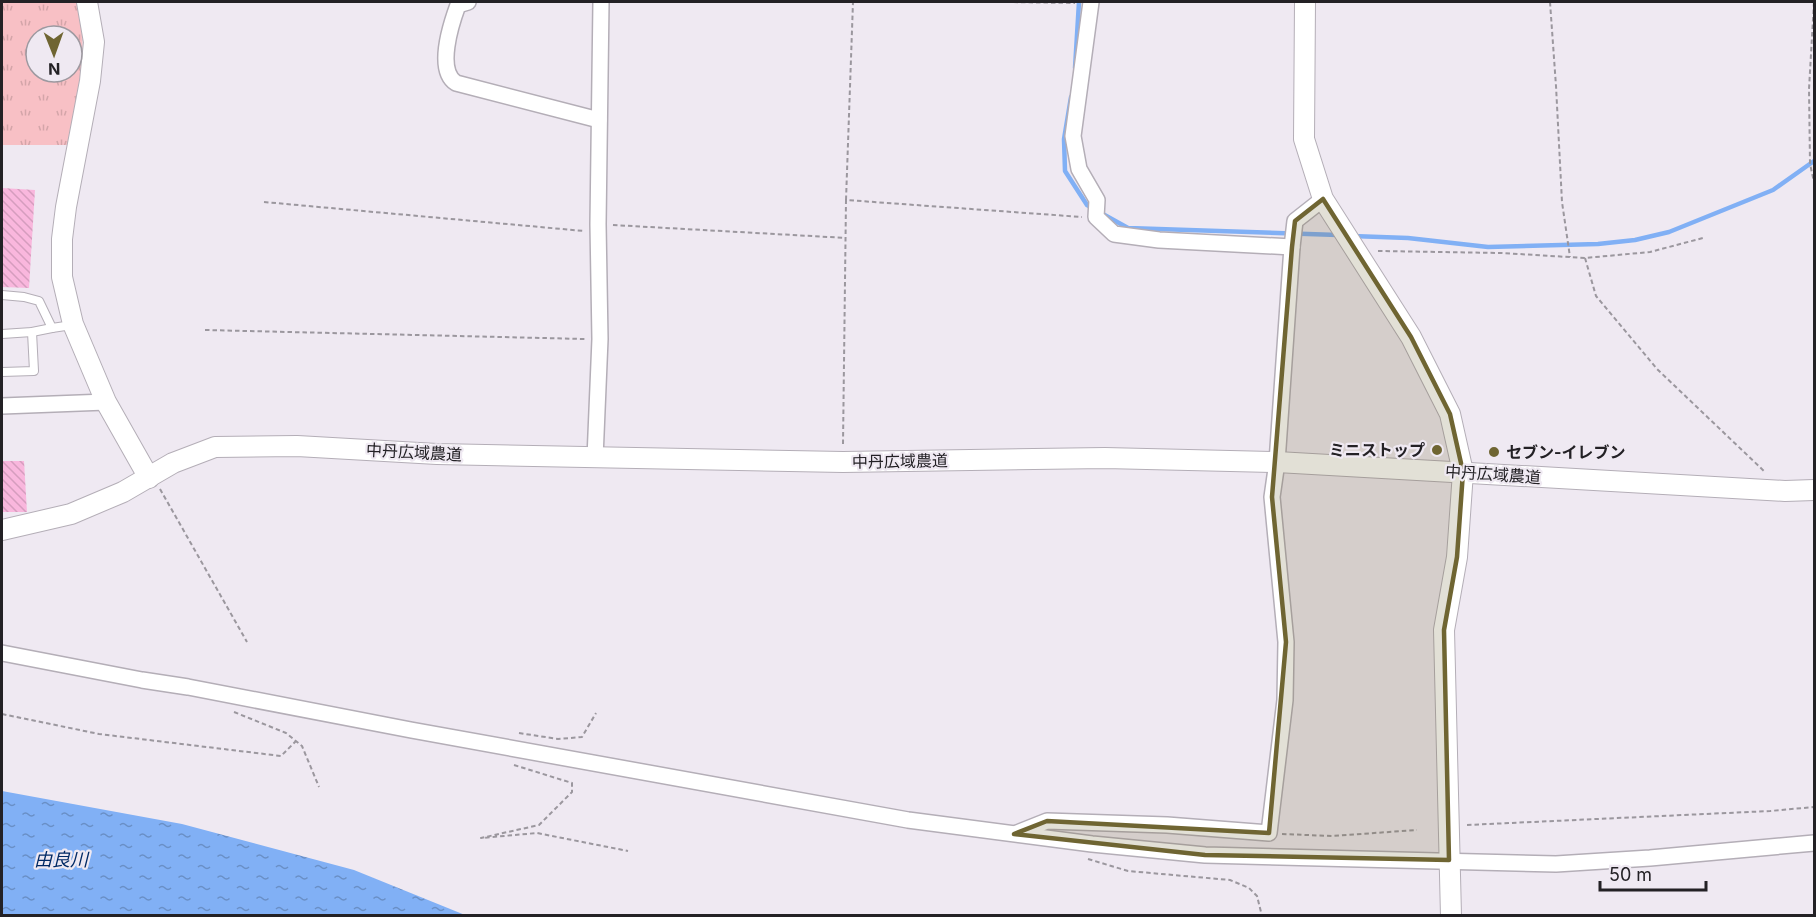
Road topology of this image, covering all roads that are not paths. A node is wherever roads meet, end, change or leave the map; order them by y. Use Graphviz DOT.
graph roads {
  1 [pos="87,2"];
  2 [pos="468,2"];
  3 [pos="601,2"];
  4 [pos="1091,2"];
  5 [pos="1305,2"];
  6 [pos="599,120"];
  7 [pos="1323,199"];
  8 [pos="1292,247"];
  9 [pos="2,295"];
  10 [pos="73,324"];
  11 [pos="52,328"];
  12 [pos="32,332"];
  13 [pos="2,334"];
  14 [pos="2,372"];
  15 [pos="106,402"];
  16 [pos="2,406"];
  17 [pos="596,458"];
  18 [pos="1277,462"];
  19 [pos="1463,472"];
  20 [pos="149,478"];
  21 [pos="1815,490"];
  22 [pos="2,530"];
  23 [pos="2,654"];
  24 [pos="1014,834"];
  25 [pos="1815,843"];
  26 [pos="1449,863"];
  27 [pos="1451,915"];
  1 -- 10 [label="street"];
  2 -- 6 [label="street"];
  3 -- 6 [label="street"];
  4 -- 8 [label="street"];
  5 -- 7 [label="street"];
  6 -- 17 [label="street"];
  7 -- 8 [label="street"];
  7 -- 19 [label="street"];
  8 -- 18 [label="street"];
  9 -- 11 [label="lane"];
  10 -- 11 [label="lane"];
  10 -- 15 [label="street"];
  11 -- 12 [label="lane"];
  12 -- 13 [label="lane"];
  12 -- 14 [label="lane"];
  15 -- 16 [label="street"];
  15 -- 20 [label="street"];
  17 -- 18 [label="street, 中丹広域農道"];
  17 -- 20 [label="street, 中丹広域農道"];
  18 -- 19 [label="street, 中丹広域農道"];
  18 -- 24 [label="street"];
  19 -- 21 [label="street, 中丹広域農道"];
  19 -- 26 [label="street"];
  20 -- 22 [label="street, 中丹広域農道"];
  23 -- 24 [label="street"];
  24 -- 26 [label="street"];
  25 -- 26 [label="street"];
  26 -- 27 [label="street"];
}
